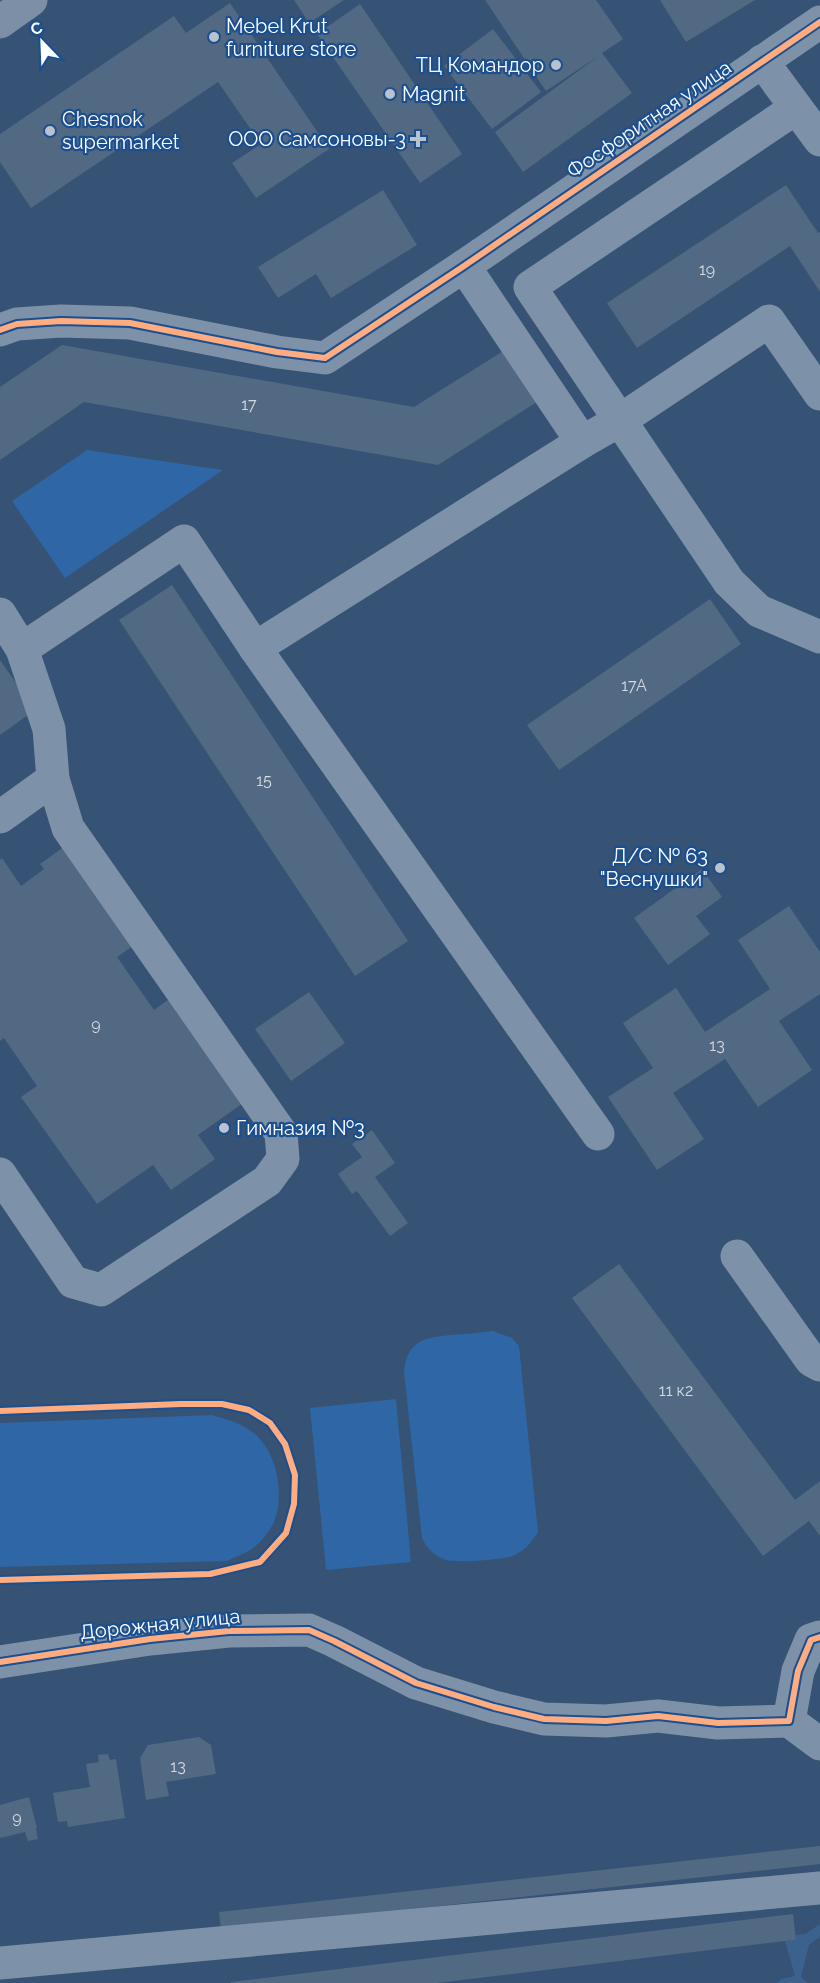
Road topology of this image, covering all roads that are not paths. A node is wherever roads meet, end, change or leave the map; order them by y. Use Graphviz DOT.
graph roads {
  1 [pos="31,0"];
  2 [pos="0,22"];
  3 [pos="820,22"];
  4 [pos="762,61"];
  5 [pos="796,108"];
  6 [pos="820,141"];
  7 [pos="464,266"];
  8 [pos="0,330"];
  9 [pos="820,394"];
  10 [pos="619,421"];
  11 [pos="582,442"];
  12 [pos="0,614"];
  13 [pos="820,637"];
  14 [pos="255,648"];
  15 [pos="22,649"];
  16 [pos="53,779"];
  17 [pos="0,817"];
  18 [pos="598,1134"];
  19 [pos="0,1174"];
  20 [pos="737,1256"];
  21 [pos="820,1365"];
  22 [pos="820,1637"];
  23 [pos="0,1662"];
  24 [pos="789,1721"];
  25 [pos="820,1744"];
  26 [pos="820,1888"];
  27 [pos="0,1963"];
  1 -- 2 [label="main road"];
  3 -- 4 [label="street, Фосфоритная улица"];
  4 -- 5 [label="street"];
  4 -- 7 [label="street, Фосфоритная улица"];
  5 -- 6 [label="street"];
  5 -- 10 [label="street"];
  7 -- 8 [label="street, Фосфоритная улица"];
  7 -- 11 [label="street"];
  9 -- 10 [label="street"];
  10 -- 11 [label="street"];
  10 -- 13 [label="street"];
  11 -- 14 [label="street"];
  12 -- 15 [label="street"];
  14 -- 15 [label="street"];
  14 -- 18 [label="street"];
  15 -- 16 [label="street"];
  16 -- 17 [label="street"];
  16 -- 19 [label="street"];
  20 -- 21 [label="street"];
  22 -- 24 [label="street"];
  23 -- 24 [label="street, Дорожная улица"];
  24 -- 25 [label="street"];
  26 -- 27 [label="street"];
}
